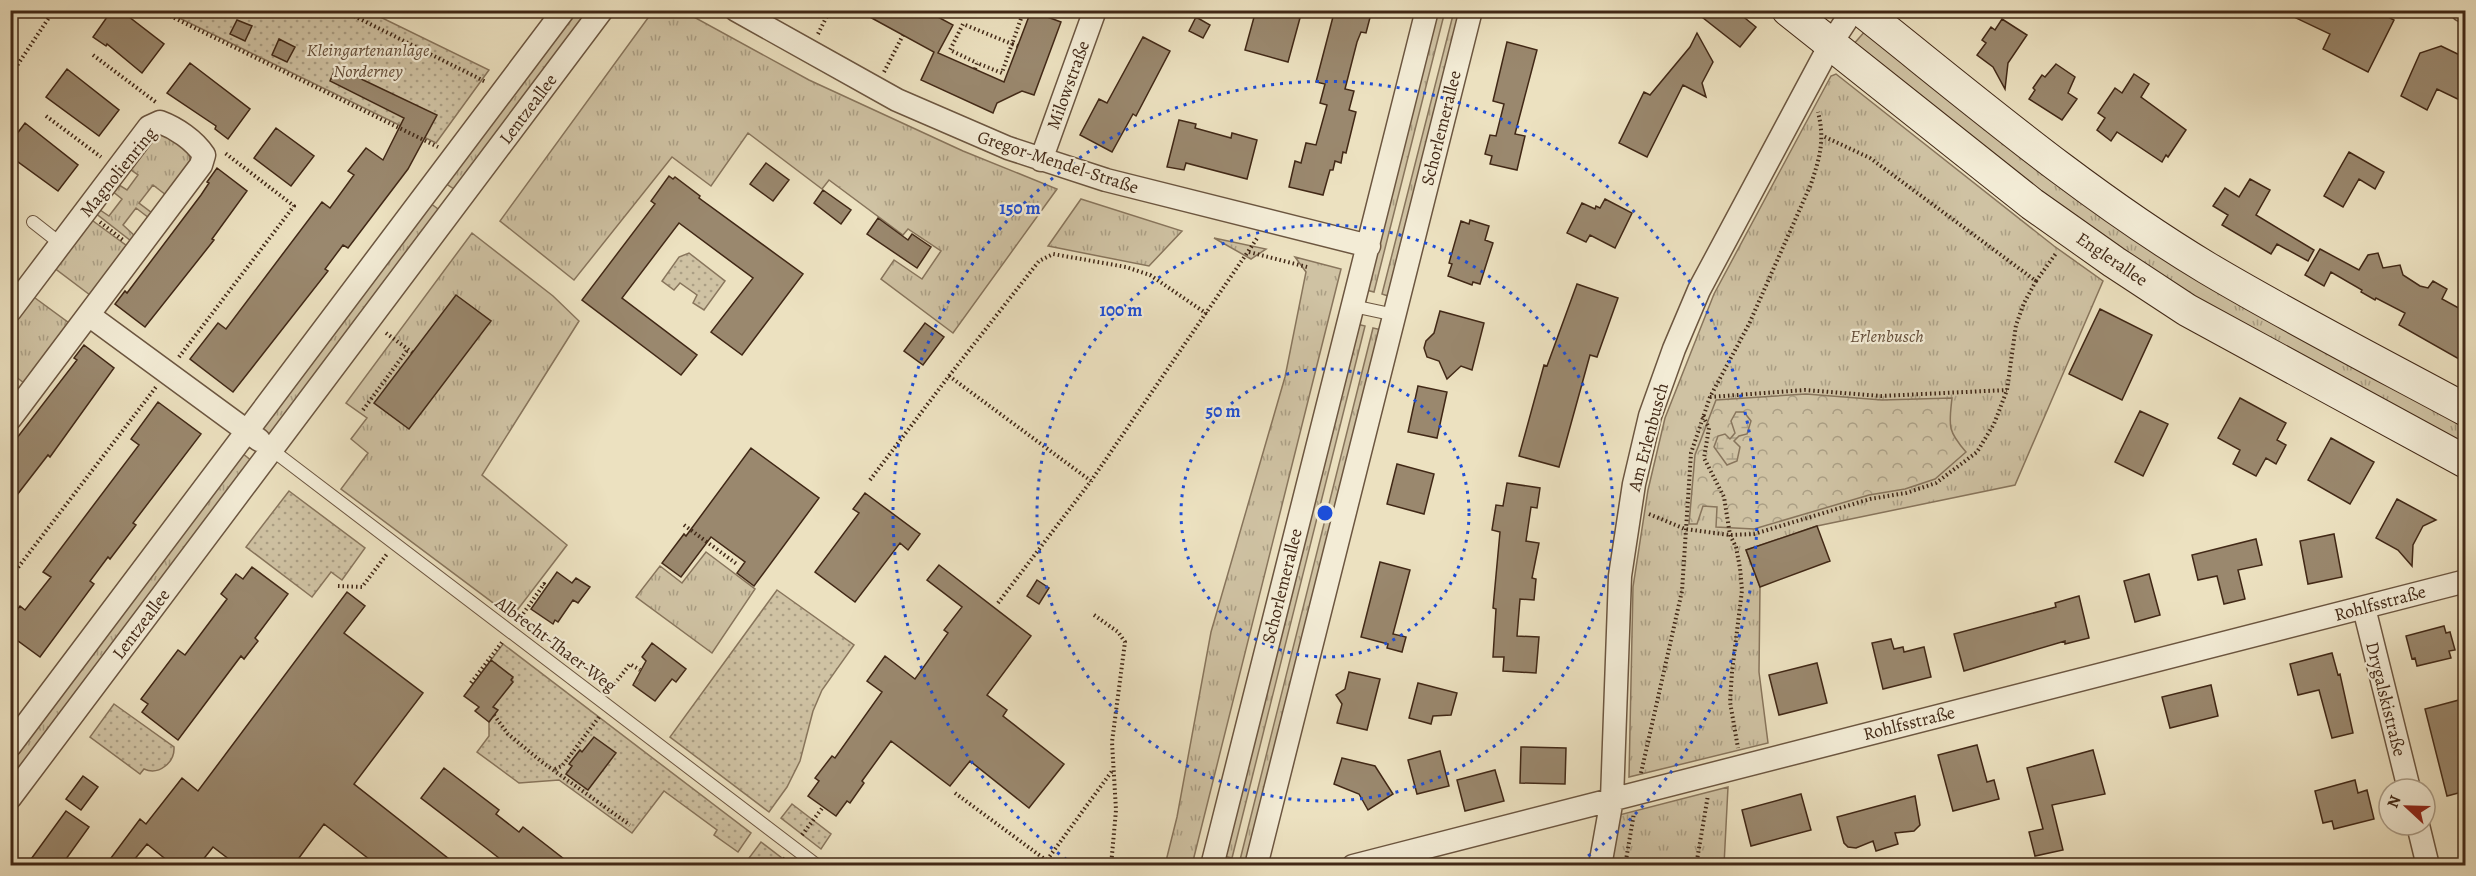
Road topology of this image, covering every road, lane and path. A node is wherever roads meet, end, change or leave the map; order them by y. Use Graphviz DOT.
graph roads {
  1 [pos="54,10"];
  2 [pos="158,10"];
  3 [pos="342,10"];
  4 [pos="564,10"];
  5 [pos="602,10"];
  6 [pos="736,10"];
  7 [pos="1024,10"];
  8 [pos="1059,10"];
  9 [pos="1427,10"];
  10 [pos="1471,10"];
  11 [pos="1788,10"];
  12 [pos="1853,10"];
  13 [pos="1861,10"];
  14 [pos="1086,14"];
  15 [pos="903,35"];
  16 [pos="1011,44"];
  17 [pos="1830,45"];
  18 [pos="1018,46"];
  19 [pos="93,55"];
  20 [pos="977,63"];
  21 [pos="975,69"];
  22 [pos="10,76"];
  23 [pos="487,82"];
  24 [pos="1809,83"];
  25 [pos="875,88"];
  26 [pos="46,116"];
  27 [pos="160,122"];
  28 [pos="1823,136"];
  29 [pos="438,147"];
  30 [pos="204,154"];
  31 [pos="1041,160"];
  32 [pos="117,169"];
  33 [pos="429,190"];
  34 [pos="454,208"];
  35 [pos="86,211"];
  36 [pos="1263,219"];
  37 [pos="33,222"];
  38 [pos="61,244"];
  39 [pos="1369,246"];
  40 [pos="2061,246"];
  41 [pos="138,251"];
  42 [pos="1249,252"];
  43 [pos="1307,267"];
  44 [pos="2036,281"];
  45 [pos="1353,306"];
  46 [pos="10,310"];
  47 [pos="1207,314"];
  48 [pos="1395,315"];
  49 [pos="90,316"];
  50 [pos="386,333"];
  51 [pos="408,350"];
  52 [pos="413,353"];
  53 [pos="167,373"];
  54 [pos="949,376"];
  55 [pos="2007,390"];
  56 [pos="1710,397"];
  57 [pos="363,410"];
  58 [pos="2466,410"];
  59 [pos="1703,416"];
  60 [pos="10,419"];
  61 [pos="247,431"];
  62 [pos="272,450"];
  63 [pos="2466,462"];
  64 [pos="870,480"];
  65 [pos="1091,481"];
  66 [pos="1630,506"];
  67 [pos="684,525"];
  68 [pos="1686,529"];
  69 [pos="1730,535"];
  70 [pos="394,543"];
  71 [pos="738,565"];
  72 [pos="10,578"];
  73 [pos="2466,581"];
  74 [pos="546,585"];
  75 [pos="338,586"];
  76 [pos="539,592"];
  77 [pos="998,603"];
  78 [pos="2364,608"];
  79 [pos="1094,615"];
  80 [pos="640,670"];
  81 [pos="604,703"];
  82 [pos="494,715"];
  83 [pos="10,746"];
  84 [pos="1738,752"];
  85 [pos="554,769"];
  86 [pos="1113,770"];
  87 [pos="1641,777"];
  88 [pos="2406,777"];
  89 [pos="1709,788"];
  90 [pos="955,794"];
  91 [pos="10,798"];
  92 [pos="1612,799"];
  93 [pos="1635,806"];
  94 [pos="822,807"];
  95 [pos="819,812"];
  96 [pos="630,825"];
  97 [pos="2421,837"];
  98 [pos="1047,860"];
  99 [pos="818,866"];
  100 [pos="1054,866"];
  101 [pos="1112,866"];
  102 [pos="1212,866"];
  103 [pos="1256,866"];
  104 [pos="1353,866"];
  105 [pos="1600,866"];
  106 [pos="1625,866"];
  107 [pos="1696,866"];
  108 [pos="2428,866"];
  1 -- 22 [label="path"];
  2 -- 29 [label="path"];
  3 -- 23 [label="path"];
  4 -- 33 [label="street, Lentzeallee"];
  5 -- 34 [label="street, Lentzeallee"];
  6 -- 25 [label="street, Gregor-Mendel-Straße"];
  7 -- 16 [label="path"];
  8 -- 14 [label="path"];
  9 -- 39 [label="street, Schorlemerallee"];
  10 -- 48 [label="street, Schorlemerallee"];
  11 -- 17 [label="main road, Englerallee"];
  12 -- 17 [label="street, Am Erlenbusch"];
  13 -- 58 [label="main road"];
  14 -- 31 [label="street, Milowstraße"];
  15 -- 25 [label="path"];
  16 -- 18 [label="path"];
  16 -- 20 [label="path"];
  16 -- 20 [label="path"];
  17 -- 24 [label="street, Am Erlenbusch"];
  17 -- 63 [label="main road, Englerallee"];
  19 -- 27 [label="path"];
  20 -- 21 [label="path"];
  24 -- 28 [label="path"];
  24 -- 66 [label="street, Am Erlenbusch"];
  25 -- 31 [label="street, Gregor-Mendel-Straße"];
  26 -- 32 [label="path"];
  27 -- 30 [label="street, Magnolienring"];
  27 -- 32 [label="street, Magnolienring"];
  28 -- 44 [label="path"];
  28 -- 56 [label="path"];
  30 -- 41 [label="street"];
  30 -- 53 [label="path"];
  31 -- 36 [label="street, Gregor-Mendel-Straße"];
  32 -- 35 [label="street, Magnolienring"];
  33 -- 34 [label="street"];
  33 -- 61 [label="street, Lentzeallee"];
  34 -- 62 [label="street, Lentzeallee"];
  35 -- 38 [label="street, Magnolienring"];
  35 -- 41 [label="path"];
  36 -- 39 [label="street, Gregor-Mendel-Straße"];
  36 -- 42 [label="path"];
  37 -- 38 [label="lane"];
  38 -- 46 [label="street, Magnolienring"];
  39 -- 45 [label="street, Schorlemerallee"];
  40 -- 44 [label="path"];
  41 -- 49 [label="street"];
  42 -- 43 [label="path"];
  42 -- 47 [label="path"];
  44 -- 55 [label="path"];
  45 -- 48 [label="lane"];
  45 -- 102 [label="street, Schorlemerallee"];
  47 -- 54 [label="path"];
  47 -- 65 [label="path"];
  48 -- 103 [label="street, Schorlemerallee"];
  49 -- 53 [label="street"];
  49 -- 60 [label="street"];
  50 -- 51 [label="path"];
  51 -- 52 [label="path"];
  51 -- 57 [label="path"];
  53 -- 61 [label="street"];
  53 -- 72 [label="path"];
  54 -- 64 [label="path"];
  54 -- 65 [label="path"];
  55 -- 56 [label="path"];
  55 -- 69 [label="path"];
  56 -- 59 [label="path"];
  59 -- 68 [label="path"];
  59 -- 69 [label="path"];
  61 -- 62 [label="street"];
  61 -- 83 [label="street, Lentzeallee"];
  62 -- 70 [label="lane, Albrecht-Thaer-Weg"];
  62 -- 91 [label="street, Lentzeallee"];
  65 -- 77 [label="path"];
  66 -- 68 [label="path"];
  66 -- 92 [label="street, Am Erlenbusch"];
  67 -- 71 [label="path"];
  68 -- 69 [label="path"];
  68 -- 87 [label="path"];
  69 -- 84 [label="path"];
  70 -- 75 [label="path"];
  70 -- 81 [label="lane, Albrecht-Thaer-Weg"];
  73 -- 78 [label="street, Rohlfsstraße"];
  74 -- 76 [label="path"];
  78 -- 88 [label="street, Drygalskistraße"];
  78 -- 92 [label="street, Rohlfsstraße"];
  79 -- 86 [label="path"];
  80 -- 81 [label="path"];
  81 -- 85 [label="path"];
  81 -- 99 [label="lane, Albrecht-Thaer-Weg"];
  82 -- 85 [label="path"];
  85 -- 96 [label="path"];
  86 -- 98 [label="path"];
  86 -- 101 [label="path"];
  89 -- 107 [label="path"];
  90 -- 98 [label="path"];
  92 -- 104 [label="street, Rohlfsstraße"];
  92 -- 105 [label="street, Am Erlenbusch"];
  93 -- 106 [label="path"];
  94 -- 95 [label="path"];
  97 -- 108 [label="street"];
  98 -- 100 [label="path"];
}
